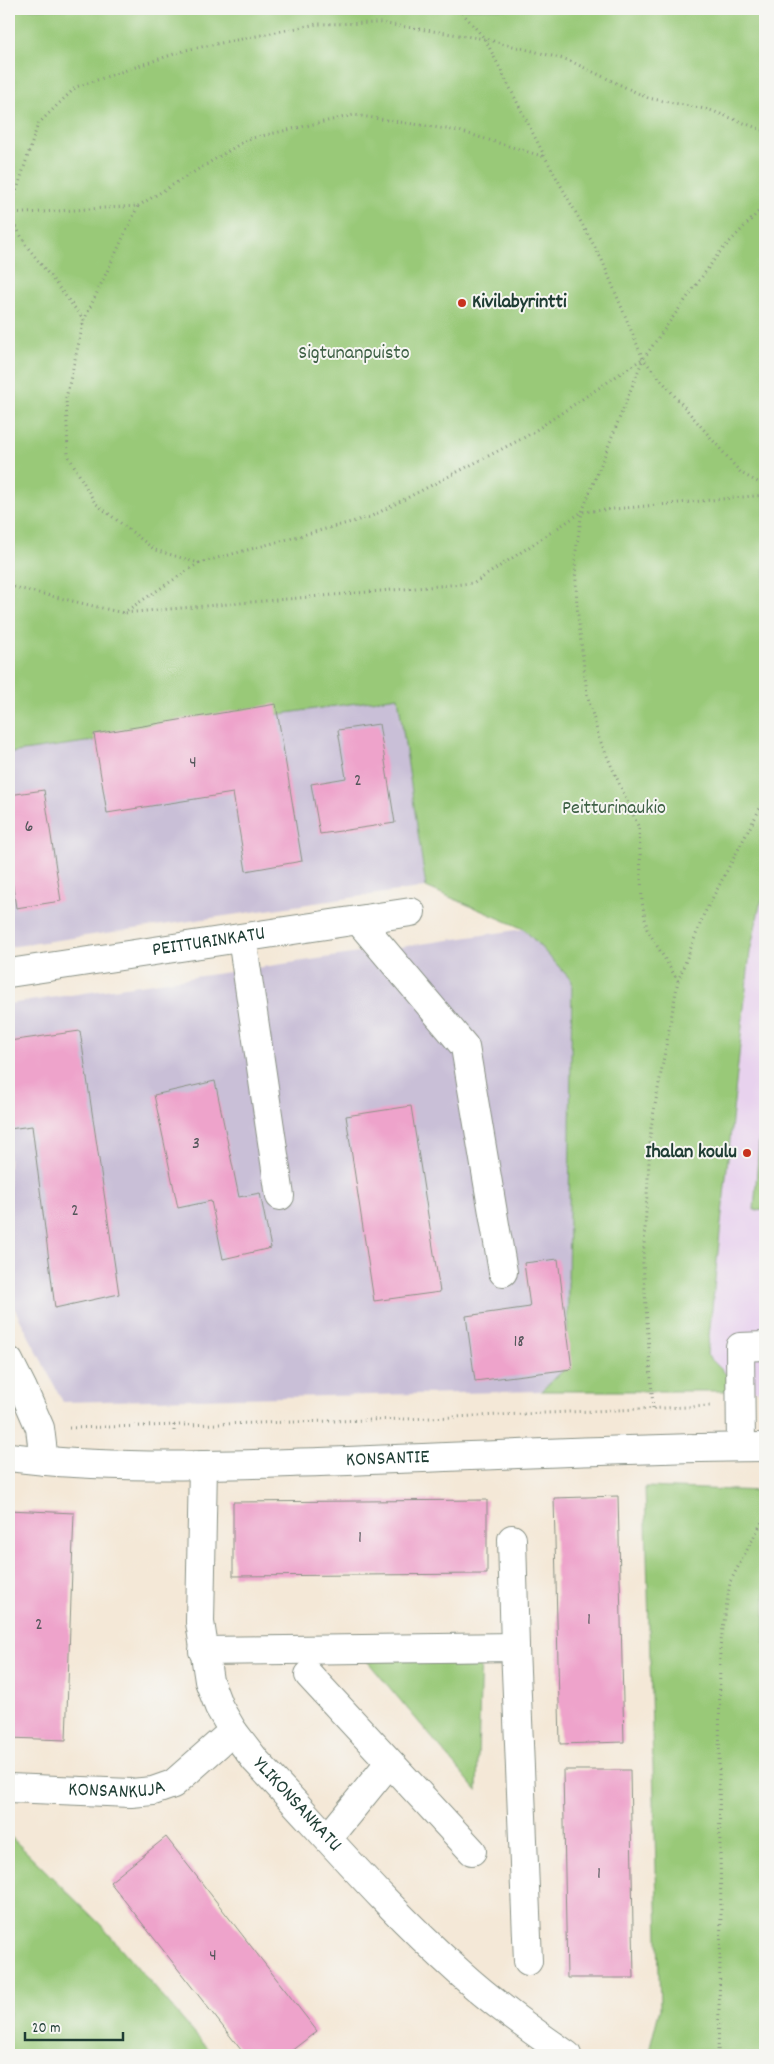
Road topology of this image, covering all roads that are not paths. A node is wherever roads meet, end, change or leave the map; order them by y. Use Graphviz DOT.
graph roads {
  1 [pos="411,912"];
  2 [pos="358,920"];
  3 [pos="242,938"];
  4 [pos="9,973"];
  5 [pos="280,1196"];
  6 [pos="503,1272"];
  7 [pos="765,1346"];
  8 [pos="9,1361"];
  9 [pos="753,1447"];
  10 [pos="9,1457"];
  11 [pos="44,1461"];
  12 [pos="203,1464"];
  13 [pos="512,1538"];
  14 [pos="515,1648"];
  15 [pos="203,1651"];
  16 [pos="309,1676"];
  17 [pos="233,1731"];
  18 [pos="389,1763"];
  19 [pos="9,1788"];
  20 [pos="328,1838"];
  21 [pos="472,1852"];
  22 [pos="528,1961"];
  23 [pos="567,2055"];
  1 -- 2 [label="street, PEITTURINKATU"];
  2 -- 3 [label="street, PEITTURINKATU"];
  2 -- 6 [label="street"];
  3 -- 4 [label="street, PEITTURINKATU"];
  3 -- 5 [label="street"];
  7 -- 9 [label="street"];
  8 -- 11 [label="street"];
  9 -- 12 [label="street, KONSANTIE"];
  10 -- 11 [label="street, KONSANTIE"];
  11 -- 12 [label="street, KONSANTIE"];
  12 -- 15 [label="street, YLIKONSANKATU"];
  13 -- 14 [label="street"];
  14 -- 15 [label="street"];
  14 -- 22 [label="street"];
  15 -- 17 [label="street, YLIKONSANKATU"];
  16 -- 18 [label="street"];
  17 -- 19 [label="street, KONSANKUJA"];
  17 -- 20 [label="street, YLIKONSANKATU"];
  18 -- 20 [label="street"];
  18 -- 21 [label="street"];
  20 -- 23 [label="street, YLIKONSANKATU"];
}
